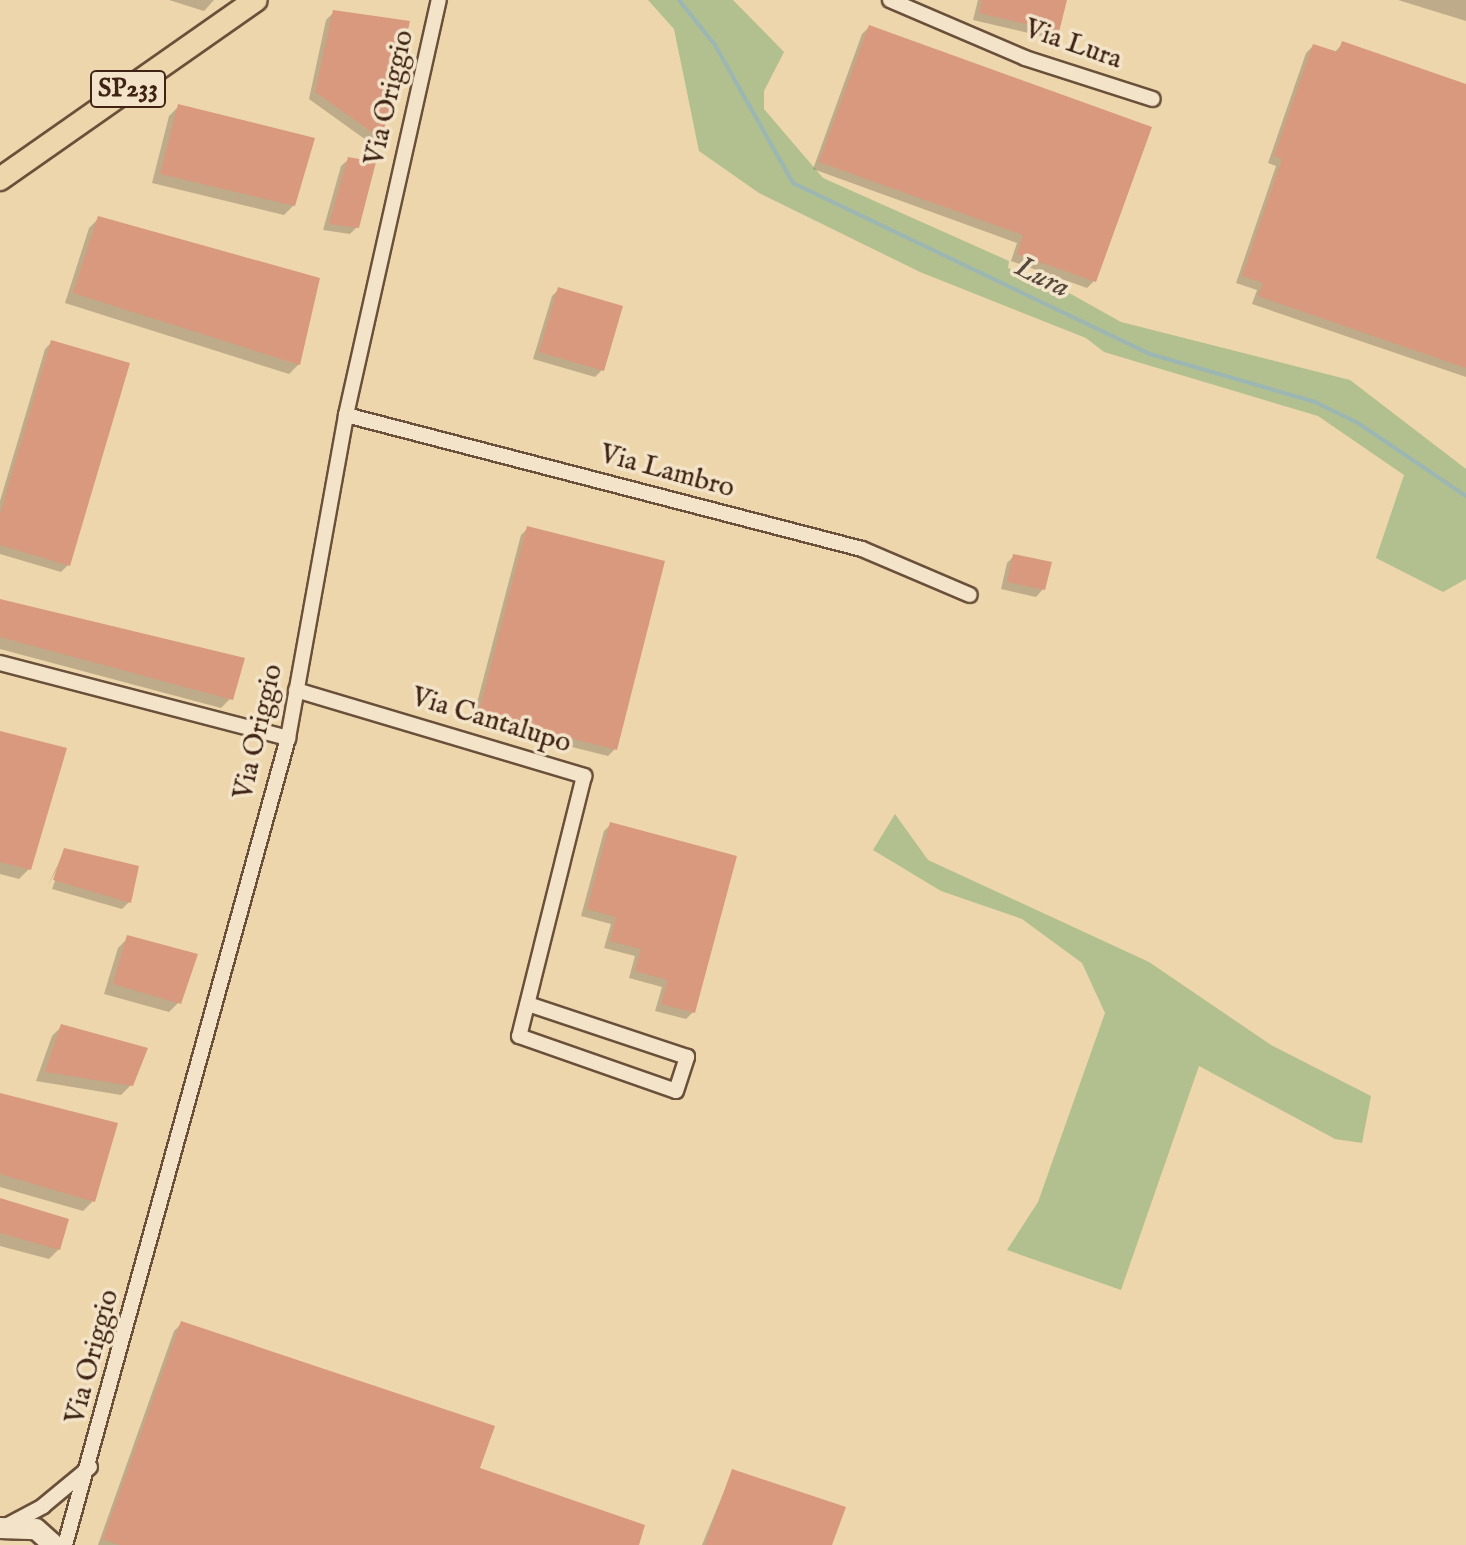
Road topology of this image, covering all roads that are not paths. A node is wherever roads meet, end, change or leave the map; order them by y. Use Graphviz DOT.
graph roads {
  1 [pos="256,0"];
  2 [pos="439,0"];
  3 [pos="890,0"];
  4 [pos="1153,99"];
  5 [pos="0,179"];
  6 [pos="346,415"];
  7 [pos="970,595"];
  8 [pos="0,663"];
  9 [pos="296,690"];
  10 [pos="288,738"];
  11 [pos="528,1004"];
  12 [pos="90,1466"];
  13 [pos="4,1527"];
  14 [pos="54,1545"];
  15 [pos="65,1545"];
  1 -- 5 [label="main road, SP233"];
  2 -- 6 [label="street, Via Origgio"];
  3 -- 4 [label="street, Via Lura"];
  6 -- 7 [label="street, Via Lambro"];
  6 -- 9 [label="street, Via Origgio"];
  8 -- 10 [label="street"];
  9 -- 10 [label="street, Via Origgio"];
  9 -- 11 [label="street, Via Cantalupo"];
  10 -- 12 [label="street, Via Origgio"];
  11 -- 11 [label="street, Via Cantalupo"];
  12 -- 13 [label="street, Via Origgio"];
  12 -- 15 [label="street, Via Origgio"];
  13 -- 14 [label="main road"];
}
